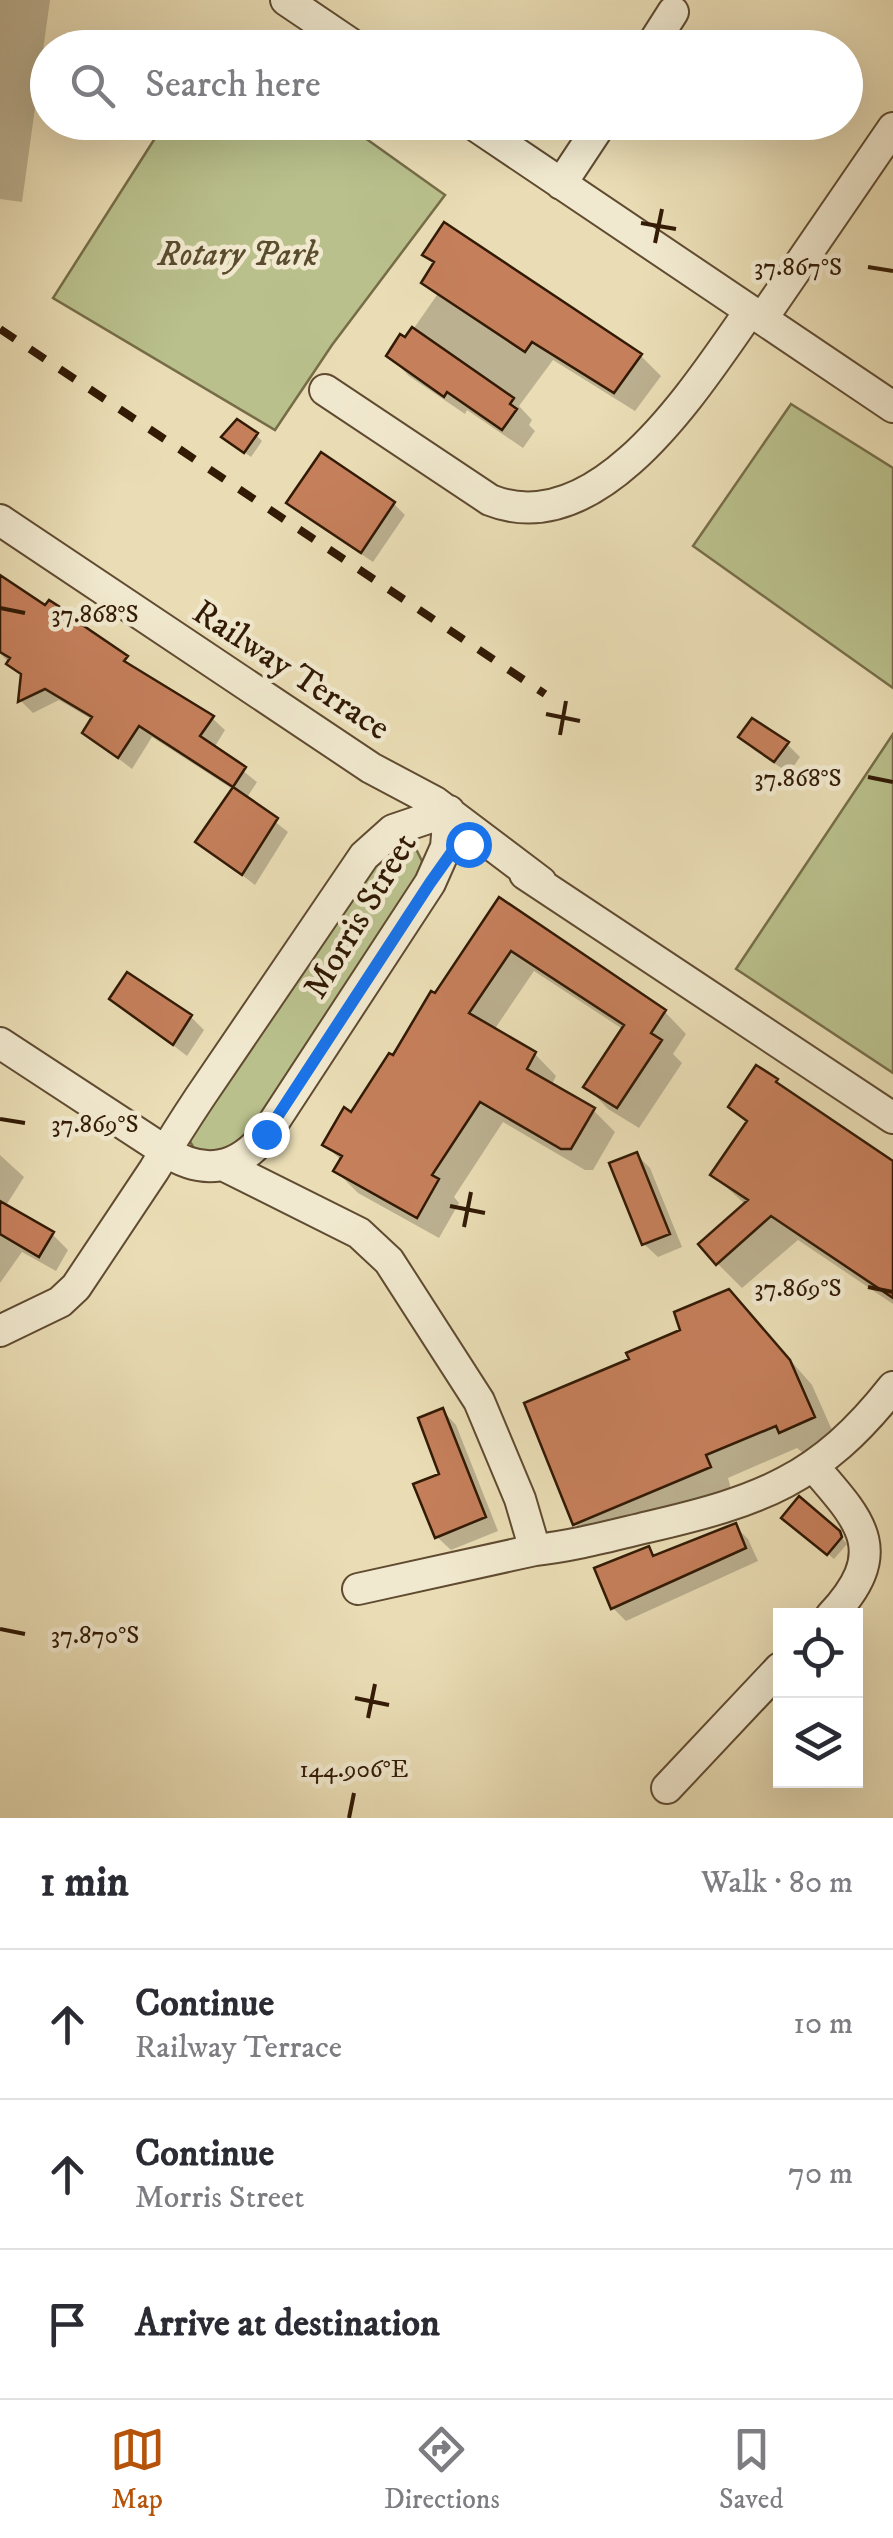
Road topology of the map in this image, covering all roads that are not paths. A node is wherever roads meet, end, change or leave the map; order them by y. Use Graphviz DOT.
graph roads {
  1 [pos="286,0"];
  2 [pos="673,12"];
  3 [pos="330,30"];
  4 [pos="662,30"];
  5 [pos="496,140"];
  6 [pos="590,140"];
  7 [pos="888,146"];
  8 [pos="561,184"];
  9 [pos="756,315"];
  10 [pos="324,390"];
  11 [pos="893,406"];
  12 [pos="0,520"];
  13 [pos="448,811"];
  14 [pos="541,882"];
  15 [pos="430,883"];
  16 [pos="0,1043"];
  17 [pos="893,1118"];
  18 [pos="165,1151"];
  19 [pos="226,1166"];
  20 [pos="0,1331"];
  21 [pos="893,1387"];
  22 [pos="883,1418"];
  23 [pos="814,1467"];
  24 [pos="535,1550"];
  25 [pos="358,1589"];
  26 [pos="837,1608"];
  27 [pos="773,1675"];
  28 [pos="667,1788"];
  1 -- 3 [label="street"];
  2 -- 4 [label="street"];
  5 -- 8 [label="street"];
  6 -- 8 [label="street"];
  7 -- 9 [label="street"];
  8 -- 9 [label="street"];
  9 -- 10 [label="street"];
  9 -- 11 [label="street"];
  12 -- 13 [label="street, Railway Terrace"];
  13 -- 14 [label="street, Railway Terrace"];
  13 -- 15 [label="street, Morris Street"];
  13 -- 18 [label="street, Morris Street"];
  14 -- 15 [label="street, Railway Terrace"];
  14 -- 17 [label="street, Railway Terrace"];
  15 -- 19 [label="street, Morris Street"];
  16 -- 18 [label="street"];
  18 -- 19 [label="street"];
  18 -- 20 [label="street, Morris Street"];
  19 -- 24 [label="street"];
  21 -- 22 [label="street"];
  22 -- 23 [label="street"];
  23 -- 24 [label="street"];
  23 -- 26 [label="street"];
  24 -- 25 [label="street"];
  27 -- 28 [label="street"];
}
